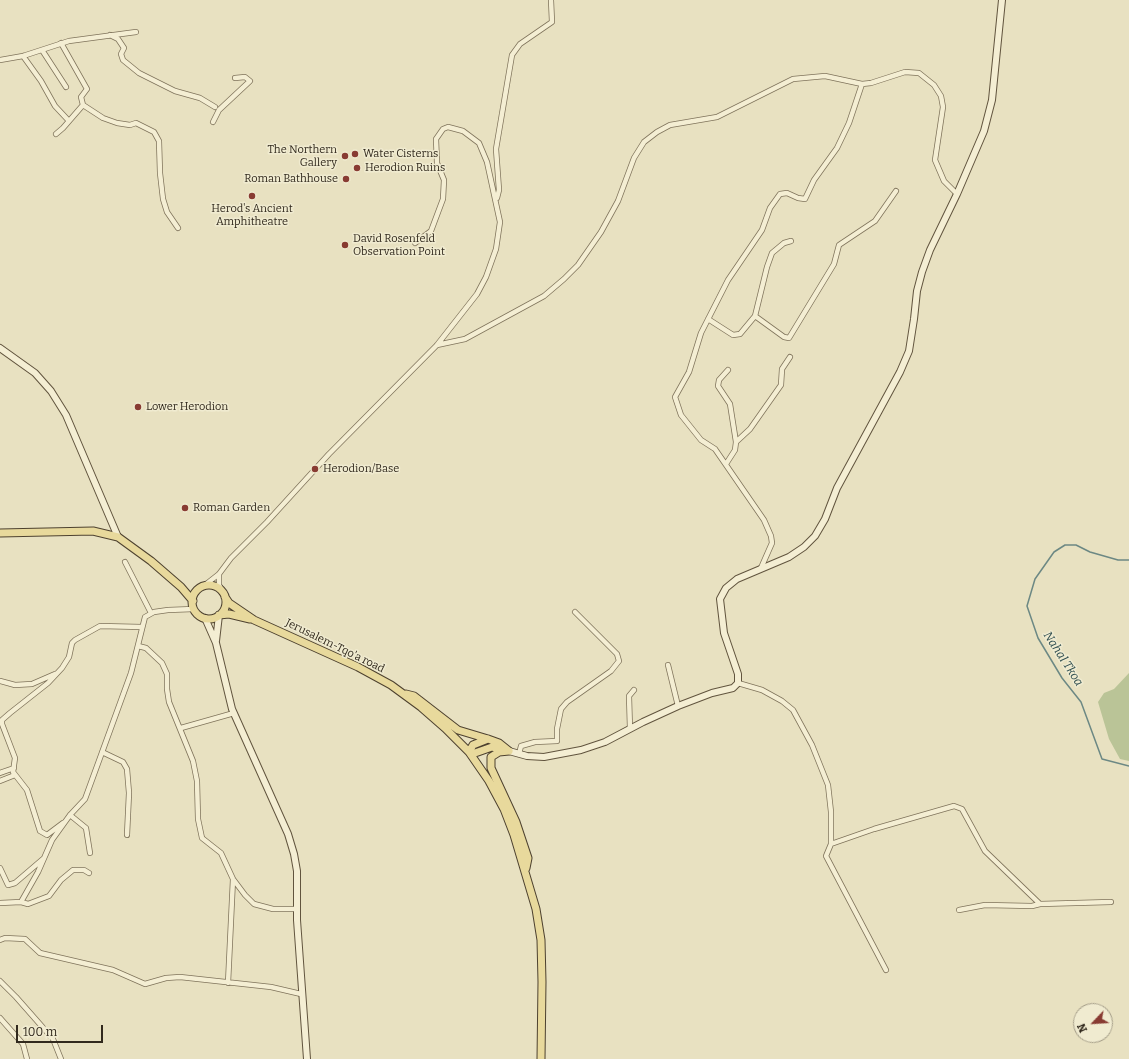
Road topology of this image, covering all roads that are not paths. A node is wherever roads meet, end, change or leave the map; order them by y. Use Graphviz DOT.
graph roads {
  1 [pos="550,0"];
  2 [pos="1002,0"];
  3 [pos="136,32"];
  4 [pos="110,35"];
  5 [pos="61,44"];
  6 [pos="42,50"];
  7 [pos="23,56"];
  8 [pos="0,60"];
  9 [pos="235,78"];
  10 [pos="862,84"];
  11 [pos="66,87"];
  12 [pos="82,105"];
  13 [pos="215,107"];
  14 [pos="69,121"];
  15 [pos="213,122"];
  16 [pos="56,134"];
  17 [pos="896,191"];
  18 [pos="957,194"];
  19 [pos="496,199"];
  20 [pos="178,228"];
  21 [pos="791,242"];
  22 [pos="415,243"];
  23 [pos="755,316"];
  24 [pos="708,319"];
  25 [pos="437,345"];
  26 [pos="0,348"];
  27 [pos="790,358"];
  28 [pos="728,370"];
  29 [pos="736,442"];
  30 [pos="726,464"];
  31 [pos="0,532"];
  32 [pos="118,537"];
  33 [pos="125,562"];
  34 [pos="761,568"];
  35 [pos="219,574"];
  36 [pos="205,585"];
  37 [pos="181,588"];
  38 [pos="197,590"];
  39 [pos="224,595"];
  40 [pos="193,601"];
  41 [pos="194,610"];
  42 [pos="575,612"];
  43 [pos="151,613"];
  44 [pos="219,615"];
  45 [pos="205,618"];
  46 [pos="254,620"];
  47 [pos="142,627"];
  48 [pos="216,643"];
  49 [pos="138,646"];
  50 [pos="668,665"];
  51 [pos="57,674"];
  52 [pos="0,681"];
  53 [pos="738,683"];
  54 [pos="634,690"];
  55 [pos="402,694"];
  56 [pos="678,706"];
  57 [pos="234,713"];
  58 [pos="181,728"];
  59 [pos="630,729"];
  60 [pos="488,739"];
  61 [pos="509,751"];
  62 [pos="102,752"];
  63 [pos="469,752"];
  64 [pos="519,754"];
  65 [pos="14,768"];
  66 [pos="0,773"];
  67 [pos="15,775"];
  68 [pos="0,781"];
  69 [pos="70,815"];
  70 [pos="66,821"];
  71 [pos="126,835"];
  72 [pos="830,844"];
  73 [pos="90,853"];
  74 [pos="44,857"];
  75 [pos="0,868"];
  76 [pos="526,870"];
  77 [pos="89,873"];
  78 [pos="233,879"];
  79 [pos="21,902"];
  80 [pos="1111,902"];
  81 [pos="0,903"];
  82 [pos="1040,904"];
  83 [pos="297,909"];
  84 [pos="960,910"];
  85 [pos="0,940"];
  86 [pos="886,970"];
  87 [pos="0,981"];
  88 [pos="228,983"];
  89 [pos="302,994"];
  90 [pos="0,1018"];
  91 [pos="28,1059"];
  92 [pos="61,1059"];
  93 [pos="307,1059"];
  94 [pos="541,1059"];
  1 -- 19 [label="street"];
  2 -- 18 [label="main road"];
  3 -- 4 [label="street"];
  4 -- 5 [label="street"];
  4 -- 13 [label="street"];
  5 -- 6 [label="street"];
  5 -- 12 [label="street"];
  6 -- 7 [label="street"];
  6 -- 11 [label="street"];
  7 -- 8 [label="street"];
  7 -- 14 [label="street"];
  9 -- 15 [label="street"];
  10 -- 18 [label="street"];
  10 -- 24 [label="street"];
  10 -- 25 [label="street"];
  12 -- 14 [label="street"];
  12 -- 20 [label="street"];
  14 -- 16 [label="street"];
  17 -- 23 [label="street"];
  18 -- 34 [label="main road"];
  19 -- 22 [label="street"];
  19 -- 25 [label="street"];
  21 -- 23 [label="street"];
  23 -- 24 [label="street"];
  24 -- 30 [label="street"];
  25 -- 35 [label="street"];
  26 -- 32 [label="main road"];
  27 -- 29 [label="street"];
  28 -- 29 [label="street"];
  29 -- 30 [label="street"];
  30 -- 34 [label="street"];
  31 -- 32 [label="main road"];
  32 -- 37 [label="main road"];
  33 -- 43 [label="street"];
  34 -- 53 [label="main road"];
  35 -- 36 [label="street"];
  35 -- 39 [label="street"];
  36 -- 38 [label="main road"];
  36 -- 39 [label="main road"];
  37 -- 38 [label="main road"];
  37 -- 40 [label="main road"];
  38 -- 40 [label="main road"];
  39 -- 44 [label="main road"];
  39 -- 46 [label="main road, Jerusalem-Tqo'a road"];
  40 -- 41 [label="main road"];
  41 -- 43 [label="street"];
  41 -- 45 [label="main road"];
  42 -- 64 [label="street"];
  43 -- 47 [label="street"];
  44 -- 45 [label="main road"];
  44 -- 46 [label="main road, Jerusalem-Tqo'a road"];
  44 -- 48 [label="main road"];
  45 -- 48 [label="main road"];
  46 -- 55 [label="main road, Jerusalem-Tqo'a road"];
  47 -- 49 [label="street"];
  47 -- 51 [label="street"];
  48 -- 57 [label="main road"];
  49 -- 58 [label="street"];
  49 -- 62 [label="street"];
  50 -- 56 [label="street"];
  51 -- 52 [label="street"];
  51 -- 65 [label="street"];
  53 -- 56 [label="main road"];
  53 -- 72 [label="street"];
  54 -- 59 [label="street"];
  55 -- 60 [label="main road"];
  55 -- 63 [label="main road, Jerusalem-Tqo'a road"];
  56 -- 59 [label="main road"];
  57 -- 58 [label="street"];
  57 -- 83 [label="main road"];
  58 -- 78 [label="street"];
  59 -- 64 [label="main road"];
  60 -- 61 [label="main road"];
  60 -- 63 [label="main road"];
  61 -- 63 [label="main road"];
  61 -- 64 [label="main road"];
  61 -- 76 [label="main road"];
  62 -- 69 [label="street"];
  62 -- 71 [label="street"];
  63 -- 76 [label="main road, Jerusalem-Tqo'a road"];
  65 -- 66 [label="street"];
  65 -- 67 [label="street"];
  67 -- 68 [label="street"];
  67 -- 70 [label="street"];
  69 -- 70 [label="street"];
  69 -- 73 [label="street"];
  70 -- 74 [label="street"];
  72 -- 82 [label="street"];
  72 -- 86 [label="street"];
  74 -- 75 [label="street"];
  74 -- 79 [label="street"];
  76 -- 94 [label="main road, Jerusalem-Tqo'a road"];
  77 -- 79 [label="street"];
  78 -- 83 [label="street"];
  78 -- 88 [label="street"];
  79 -- 81 [label="street"];
  80 -- 82 [label="street"];
  82 -- 84 [label="street"];
  83 -- 89 [label="main road"];
  85 -- 88 [label="street"];
  87 -- 92 [label="street"];
  88 -- 89 [label="street"];
  89 -- 93 [label="main road"];
  90 -- 91 [label="street"];
}
